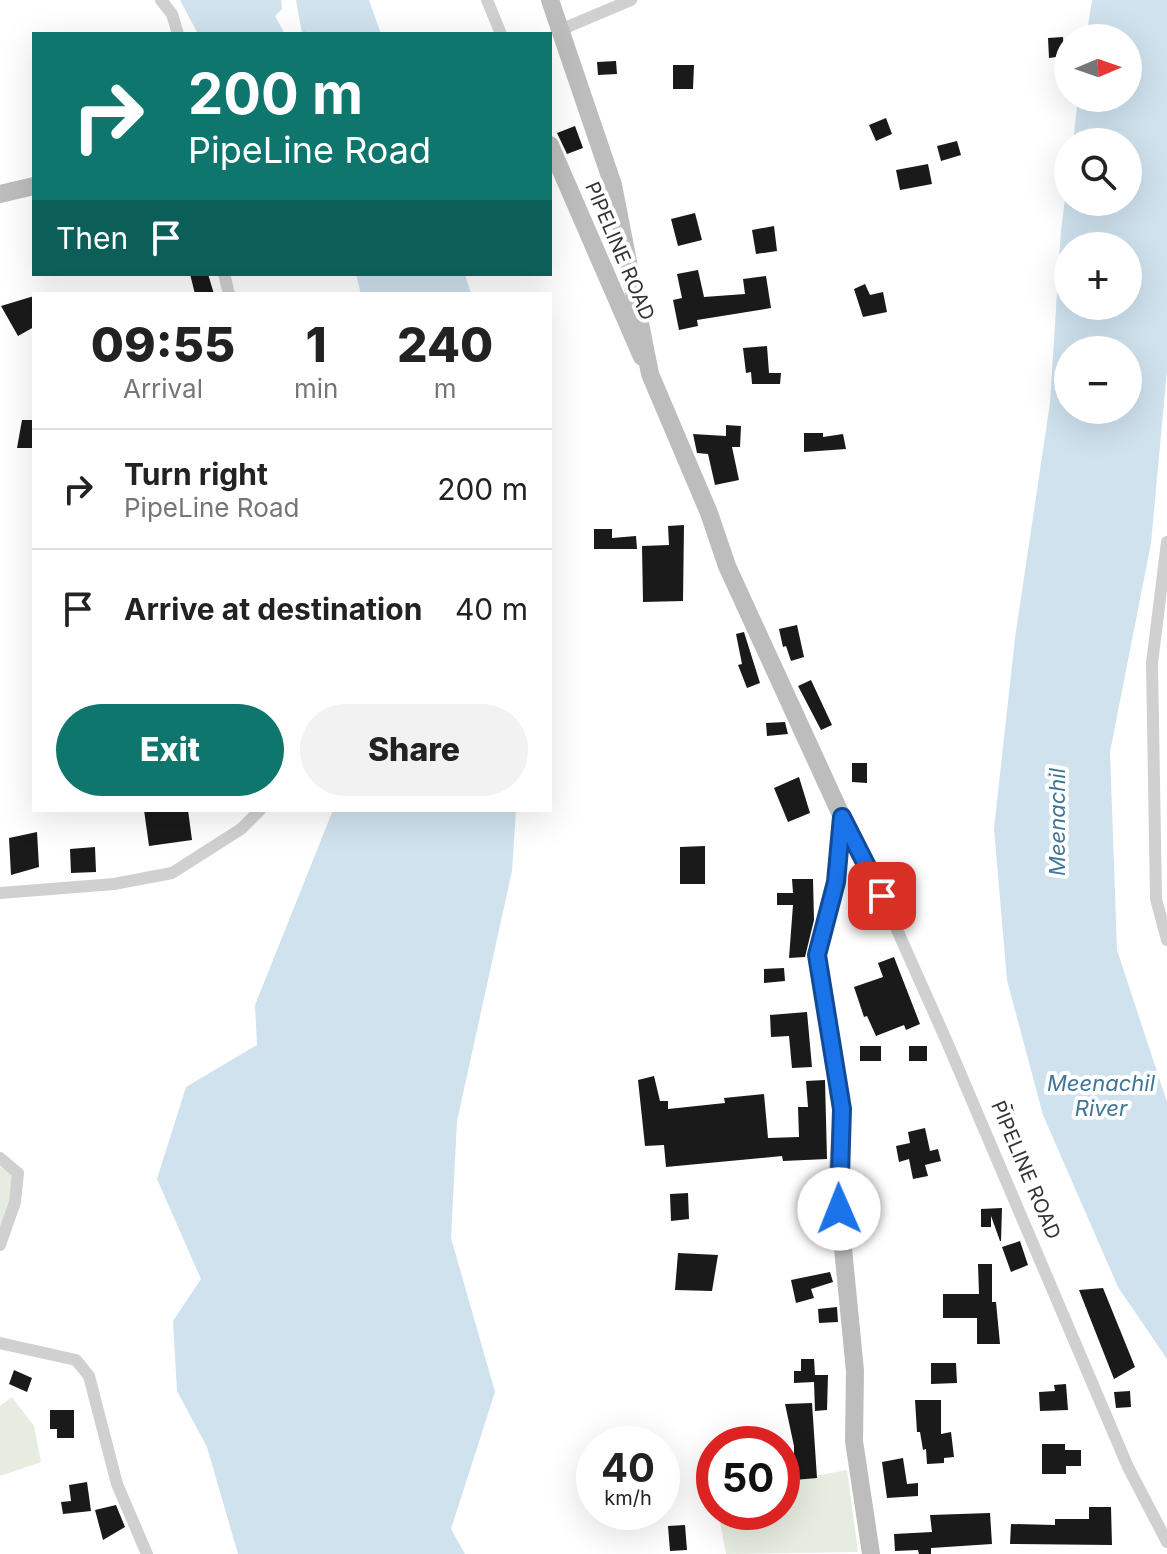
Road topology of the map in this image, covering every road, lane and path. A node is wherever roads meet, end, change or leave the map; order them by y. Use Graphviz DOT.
graph roads {
  1 [pos="161,0"];
  2 [pos="487,0"];
  3 [pos="550,0"];
  4 [pos="631,0"];
  5 [pos="560,30"];
  6 [pos="177,32"];
  7 [pos="500,32"];
  8 [pos="552,150"];
  9 [pos="32,186"];
  10 [pos="0,194"];
  11 [pos="650,374"];
  12 [pos="1167,542"];
  13 [pos="258,812"];
  14 [pos="842,817"];
  15 [pos="0,893"];
  16 [pos="1167,940"];
  17 [pos="0,1158"];
  18 [pos="0,1245"];
  19 [pos="0,1343"];
  20 [pos="1167,1542"];
  21 [pos="147,1554"];
  22 [pos="871,1554"];
  1 -- 6 [label="street"];
  2 -- 7 [label="street"];
  3 -- 5 [label="main road"];
  4 -- 5 [label="street"];
  5 -- 11 [label="main road"];
  8 -- 11 [label="main road, PIPELINE ROAD"];
  9 -- 10 [label="main road"];
  11 -- 14 [label="main road"];
  12 -- 16 [label="street"];
  13 -- 15 [label="street"];
  14 -- 20 [label="street, PIPELINE ROAD"];
  14 -- 22 [label="main road"];
  17 -- 18 [label="street"];
  19 -- 21 [label="street"];
}
